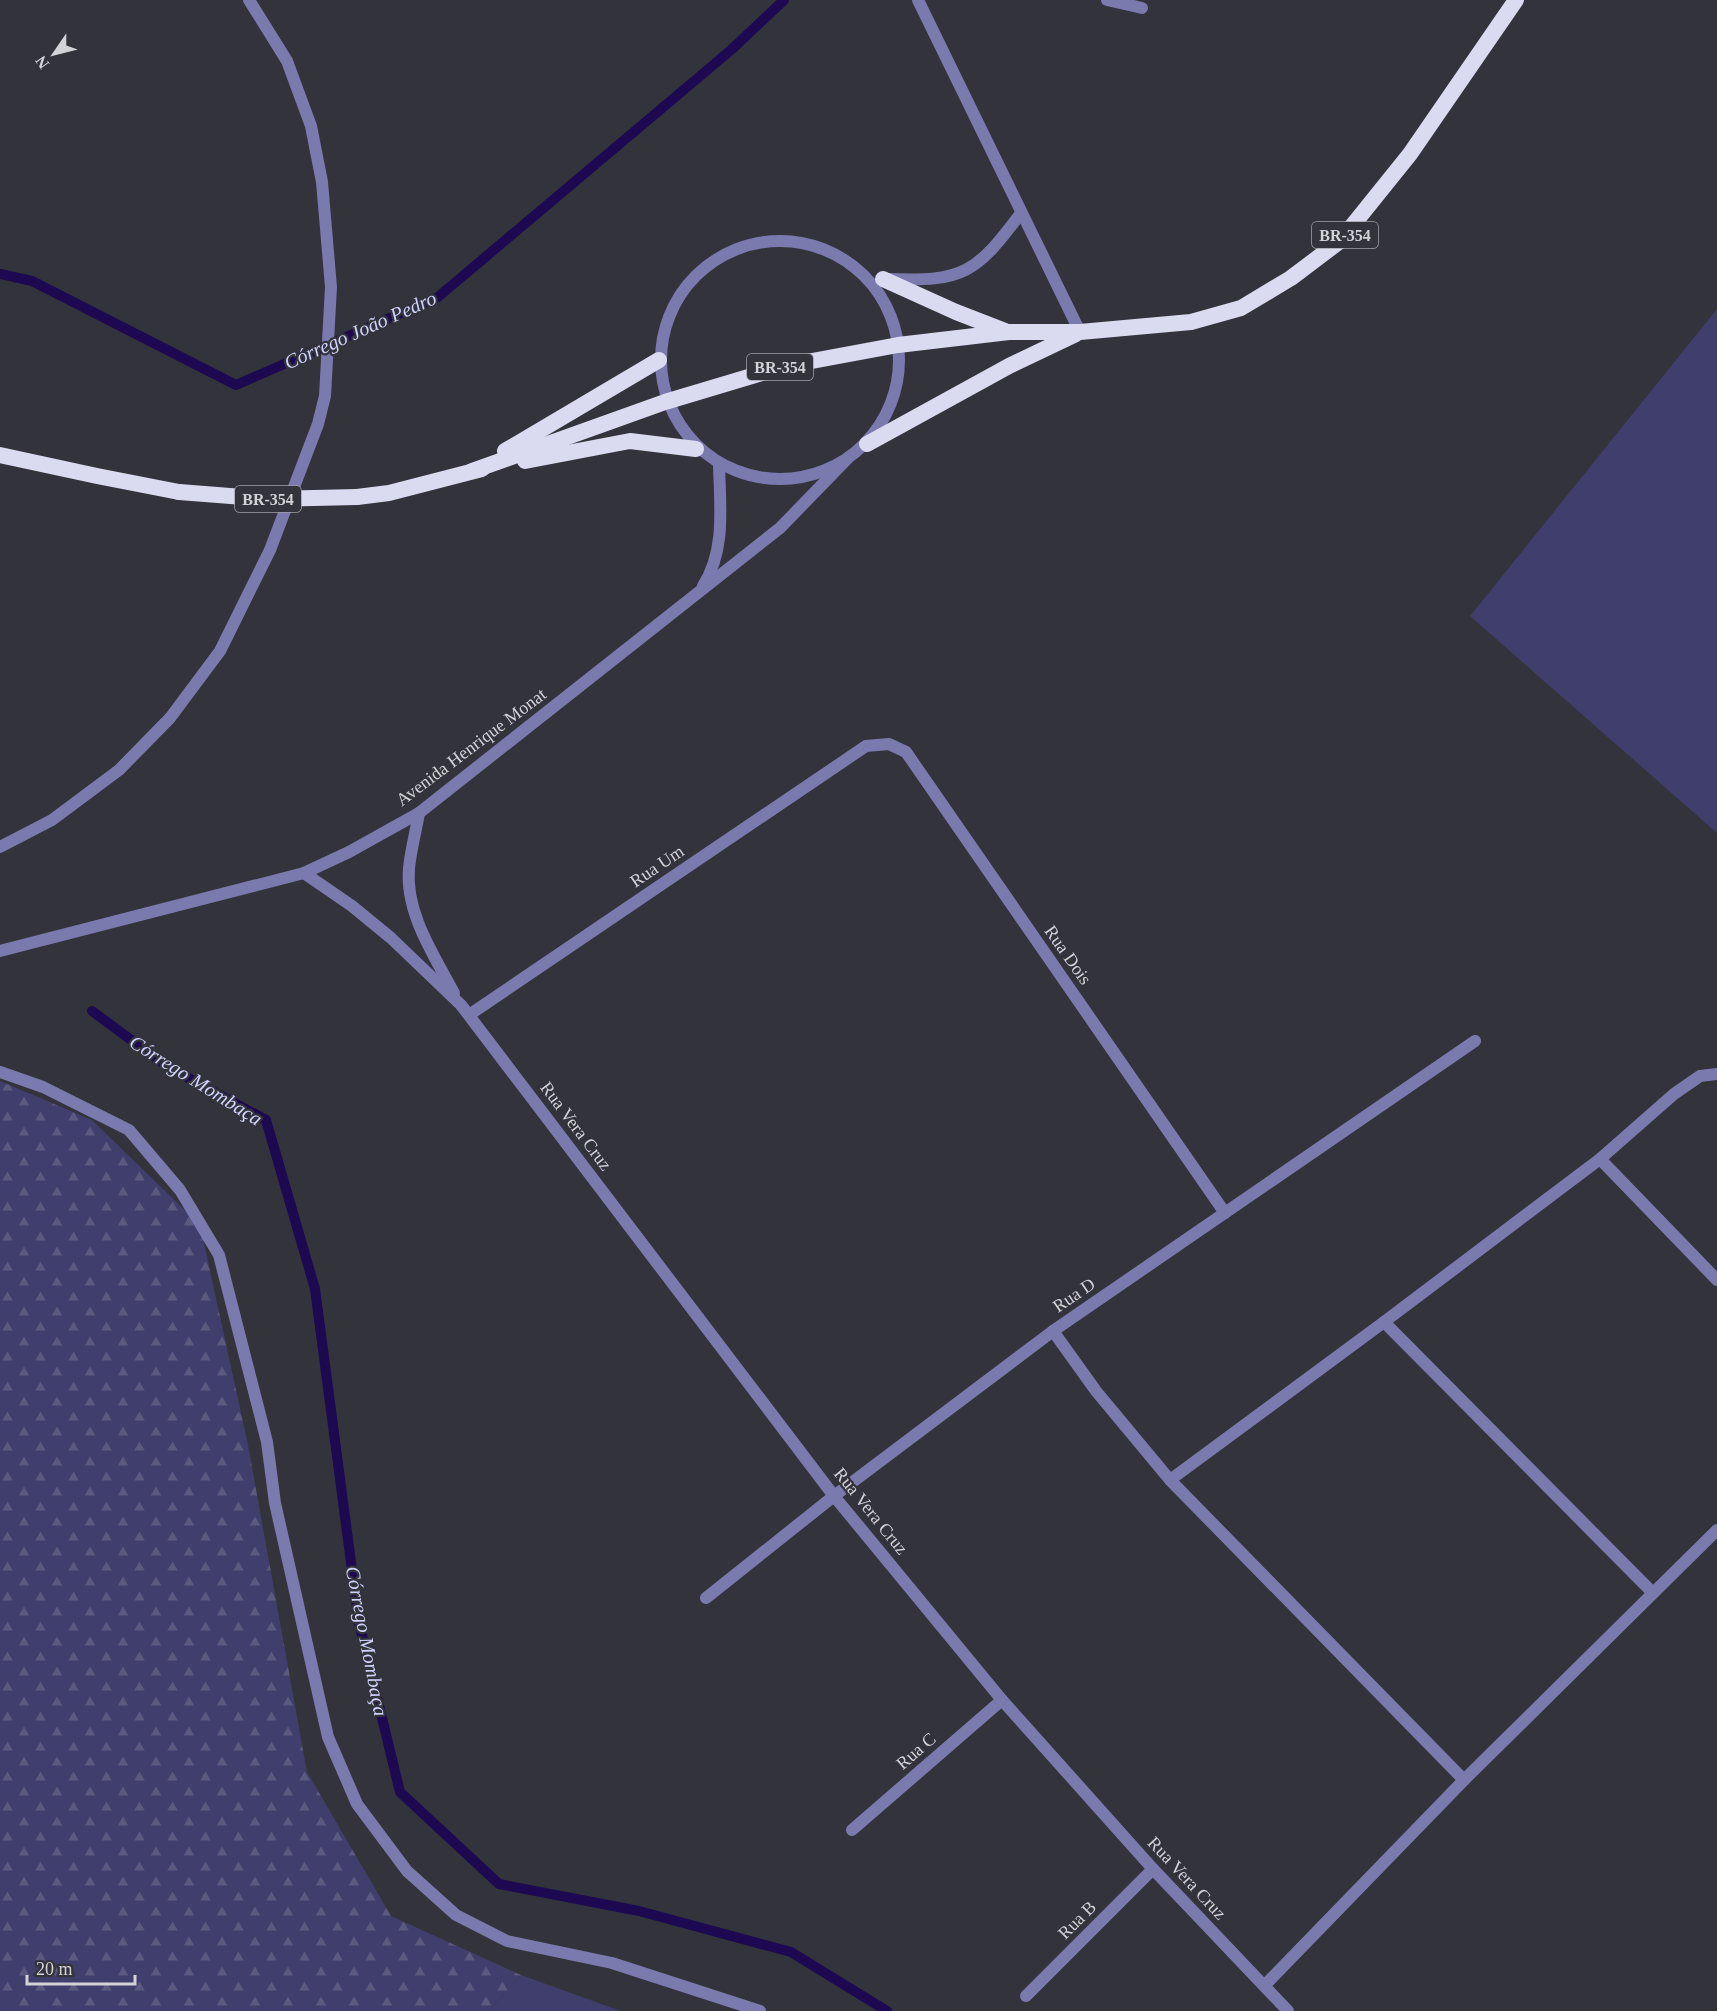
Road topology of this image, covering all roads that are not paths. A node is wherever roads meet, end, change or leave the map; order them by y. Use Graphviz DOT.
graph roads {
  1 [pos="249,0"];
  2 [pos="918,0"];
  3 [pos="1107,0"];
  4 [pos="1516,0"];
  5 [pos="1142,8"];
  6 [pos="1021,213"];
  7 [pos="877,278"];
  8 [pos="1009,332"];
  9 [pos="1080,332"];
  10 [pos="898,345"];
  11 [pos="658,360"];
  12 [pos="665,402"];
  13 [pos="867,444"];
  14 [pos="696,449"];
  15 [pos="0,455"];
  16 [pos="848,458"];
  17 [pos="719,465"];
  18 [pos="472,471"];
  19 [pos="698,594"];
  20 [pos="866,746"];
  21 [pos="419,813"];
  22 [pos="0,847"];
  23 [pos="304,873"];
  24 [pos="0,951"];
  25 [pos="461,1005"];
  26 [pos="469,1015"];
  27 [pos="1475,1041"];
  28 [pos="0,1072"];
  29 [pos="1717,1074"];
  30 [pos="1600,1159"];
  31 [pos="1225,1213"];
  32 [pos="1717,1280"];
  33 [pos="1384,1323"];
  34 [pos="1053,1331"];
  35 [pos="1170,1480"];
  36 [pos="834,1496"];
  37 [pos="1717,1530"];
  38 [pos="1652,1592"];
  39 [pos="706,1598"];
  40 [pos="1002,1700"];
  41 [pos="1464,1780"];
  42 [pos="852,1830"];
  43 [pos="1152,1869"];
  44 [pos="1264,1985"];
  45 [pos="1026,1996"];
  46 [pos="760,2011"];
  47 [pos="1288,2011"];
  1 -- 22 [label="street"];
  2 -- 6 [label="street"];
  3 -- 5 [label="street"];
  4 -- 9 [label="highway, BR-354"];
  6 -- 7 [label="street"];
  6 -- 9 [label="street"];
  7 -- 8 [label="highway"];
  7 -- 10 [label="street"];
  7 -- 11 [label="street"];
  8 -- 9 [label="highway, BR-354"];
  8 -- 10 [label="highway, BR-354"];
  9 -- 13 [label="highway"];
  10 -- 12 [label="highway, BR-354"];
  10 -- 13 [label="street"];
  11 -- 12 [label="street"];
  11 -- 18 [label="highway"];
  12 -- 14 [label="street"];
  12 -- 18 [label="highway, BR-354"];
  13 -- 16 [label="street"];
  14 -- 17 [label="street"];
  14 -- 18 [label="highway"];
  15 -- 18 [label="highway, BR-354, bridge"];
  16 -- 17 [label="street"];
  16 -- 19 [label="street, Avenida Henrique Monat"];
  17 -- 19 [label="street"];
  19 -- 21 [label="street, Avenida Henrique Monat"];
  20 -- 26 [label="street, Rua Um"];
  20 -- 31 [label="street, Rua Dois"];
  21 -- 23 [label="street, Avenida Henrique Monat"];
  21 -- 25 [label="street, Rua Vera Cruz"];
  23 -- 24 [label="street, Avenida Henrique Monat"];
  23 -- 25 [label="street, Rua Vera Cruz"];
  25 -- 26 [label="street, Rua Vera Cruz"];
  26 -- 36 [label="street, Rua Vera Cruz"];
  27 -- 31 [label="street, Rua D"];
  28 -- 46 [label="street"];
  29 -- 30 [label="street"];
  30 -- 32 [label="street"];
  30 -- 33 [label="street"];
  31 -- 34 [label="street, Rua D"];
  33 -- 35 [label="street"];
  33 -- 38 [label="street"];
  34 -- 35 [label="street"];
  34 -- 36 [label="street, Rua D"];
  35 -- 41 [label="street"];
  36 -- 39 [label="street, Rua D"];
  36 -- 40 [label="street, Rua Vera Cruz"];
  37 -- 38 [label="street"];
  38 -- 41 [label="street"];
  40 -- 42 [label="street, Rua C"];
  40 -- 43 [label="street, Rua Vera Cruz"];
  41 -- 44 [label="street"];
  43 -- 44 [label="street, Rua Vera Cruz"];
  43 -- 45 [label="street, Rua B"];
  44 -- 47 [label="street, Rua Vera Cruz"];
}
